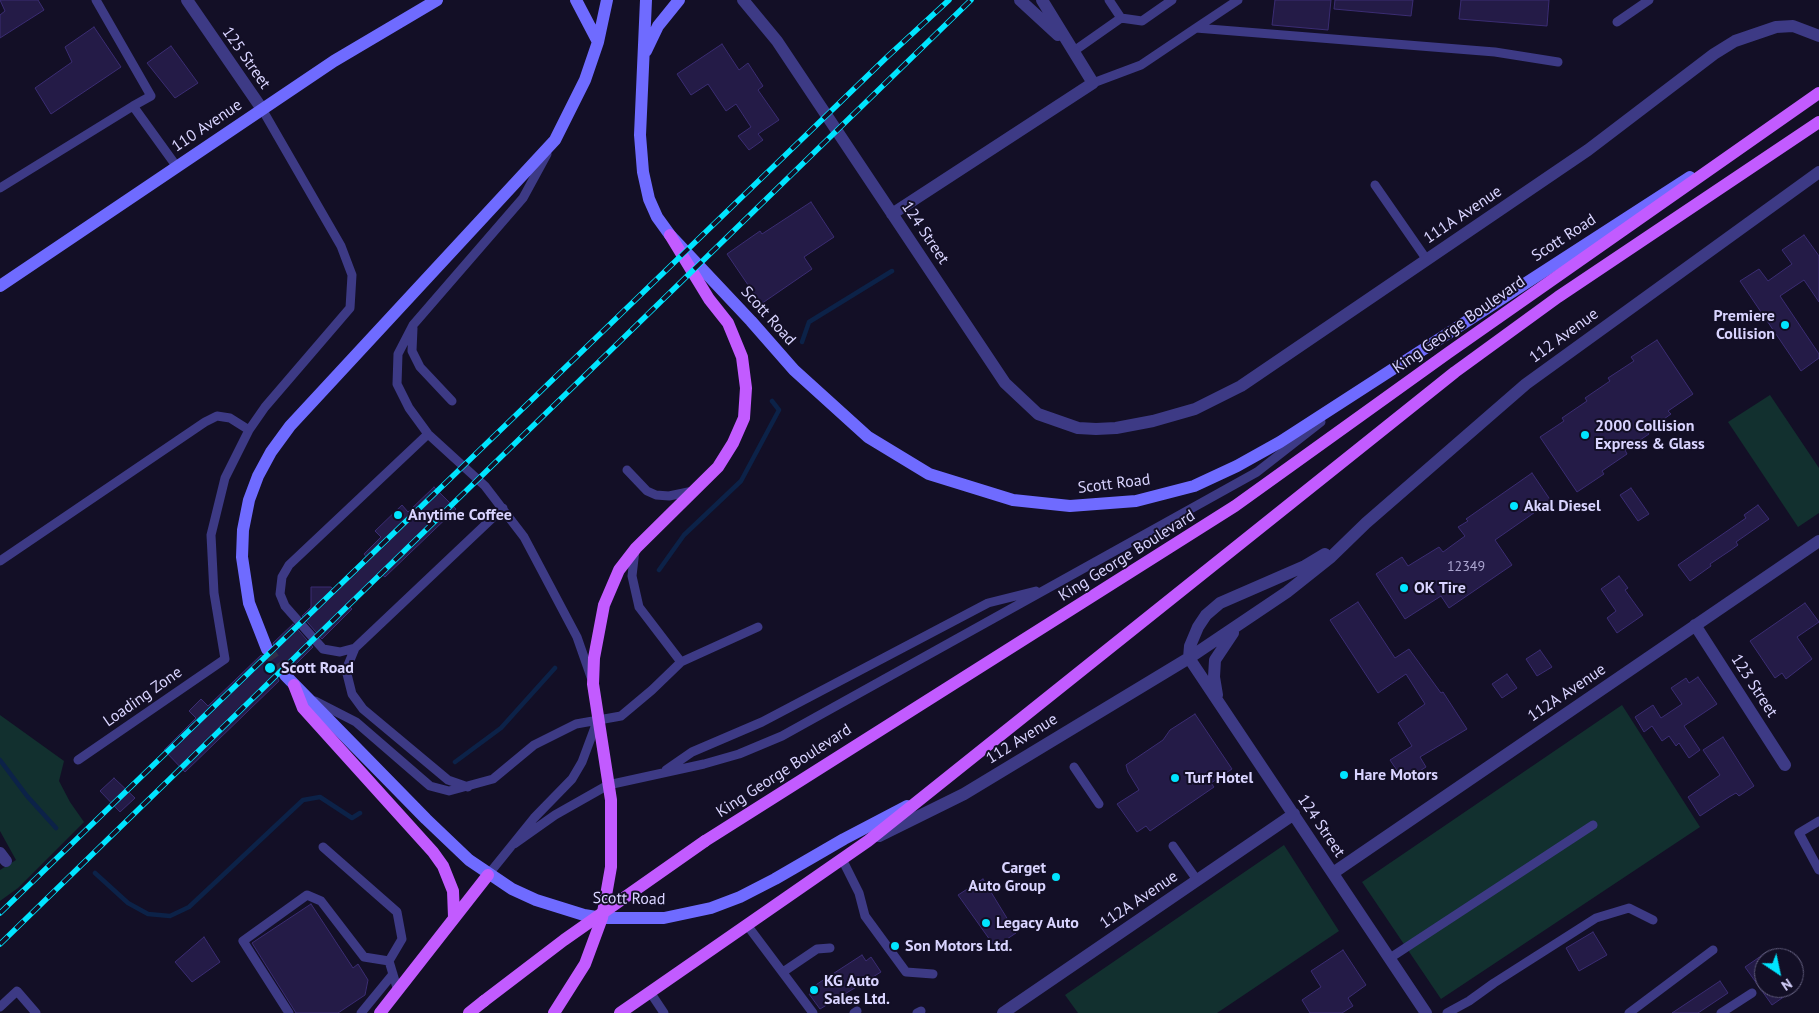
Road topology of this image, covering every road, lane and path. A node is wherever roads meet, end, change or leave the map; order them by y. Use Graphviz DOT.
graph roads {
  1 [pos="96,0"];
  2 [pos="187,0"];
  3 [pos="437,0"];
  4 [pos="576,0"];
  5 [pos="607,0"];
  6 [pos="646,0"];
  7 [pos="680,0"];
  8 [pos="743,0"];
  9 [pos="1020,0"];
  10 [pos="1042,0"];
  11 [pos="1109,0"];
  12 [pos="1172,0"];
  13 [pos="1238,0"];
  14 [pos="1649,0"];
  15 [pos="422,4"];
  16 [pos="1122,18"];
  17 [pos="1617,22"];
  18 [pos="1196,28"];
  19 [pos="1819,36"];
  20 [pos="598,42"];
  21 [pos="1072,49"];
  22 [pos="643,55"];
  23 [pos="1558,62"];
  24 [pos="1094,83"];
  25 [pos="1819,93"];
  26 [pos="133,106"];
  27 [pos="262,109"];
  28 [pos="1793,110"];
  29 [pos="1819,122"];
  30 [pos="555,140"];
  31 [pos="177,167"];
  32 [pos="1819,172"];
  33 [pos="1375,185"];
  34 [pos="0,188"];
  35 [pos="892,214"];
  36 [pos="670,235"];
  37 [pos="1427,260"];
  38 [pos="0,286"];
  39 [pos="413,325"];
  40 [pos="1380,376"];
  41 [pos="452,401"];
  42 [pos="1116,428"];
  43 [pos="249,430"];
  44 [pos="428,434"];
  45 [pos="627,470"];
  46 [pos="698,490"];
  47 [pos="503,508"];
  48 [pos="1819,542"];
  49 [pos="1342,544"];
  50 [pos="636,548"];
  51 [pos="0,561"];
  52 [pos="1048,588"];
  53 [pos="1241,624"];
  54 [pos="1695,625"];
  55 [pos="758,627"];
  56 [pos="355,648"];
  57 [pos="267,649"];
  58 [pos="1189,658"];
  59 [pos="681,662"];
  60 [pos="285,675"];
  61 [pos="593,684"];
  62 [pos="294,685"];
  63 [pos="306,696"];
  64 [pos="1222,706"];
  65 [pos="598,719"];
  66 [pos="78,760"];
  67 [pos="1785,765"];
  68 [pos="1074,767"];
  69 [pos="664,772"];
  70 [pos="608,784"];
  71 [pos="470,787"];
  72 [pos="916,802"];
  73 [pos="1099,804"];
  74 [pos="1294,814"];
  75 [pos="1819,821"];
  76 [pos="1593,825"];
  77 [pos="868,841"];
  78 [pos="514,844"];
  79 [pos="1174,846"];
  80 [pos="324,847"];
  81 [pos="842,859"];
  82 [pos="1819,870"];
  83 [pos="1333,873"];
  84 [pos="488,874"];
  85 [pos="1197,880"];
  86 [pos="454,917"];
  87 [pos="602,918"];
  88 [pos="1653,920"];
  89 [pos="747,925"];
  90 [pos="830,948"];
  91 [pos="1713,950"];
  92 [pos="1390,958"];
  93 [pos="389,961"];
  94 [pos="783,972"];
  95 [pos="393,974"];
  96 [pos="933,974"];
  97 [pos="398,991"];
  98 [pos="650,992"];
  99 [pos="1752,993"];
  100 [pos="0,1007"];
  101 [pos="1423,1012"];
  102 [pos="36,1013"];
  103 [pos="289,1013"];
  104 [pos="361,1013"];
  105 [pos="380,1013"];
  106 [pos="469,1013"];
  107 [pos="554,1013"];
  108 [pos="620,1013"];
  109 [pos="664,1013"];
  110 [pos="813,1013"];
  111 [pos="1003,1013"];
  112 [pos="1447,1013"];
  113 [pos="1629,1013"];
  114 [pos="1721,1013"];
  1 -- 26 [label="lane"];
  2 -- 27 [label="street, 125 Street"];
  3 -- 15 [label="main road, 110 Avenue"];
  4 -- 20 [label="main road"];
  5 -- 20 [label="main road"];
  6 -- 22 [label="main road, Scott Road"];
  7 -- 22 [label="main road"];
  8 -- 35 [label="street, 124 Street"];
  9 -- 21 [label="street"];
  10 -- 21 [label="street"];
  11 -- 16 [label="lane"];
  12 -- 16 [label="lane"];
  13 -- 18 [label="lane"];
  14 -- 17 [label="lane"];
  15 -- 27 [label="main road, 110 Avenue"];
  16 -- 21 [label="lane"];
  18 -- 23 [label="lane"];
  18 -- 24 [label="lane"];
  19 -- 37 [label="street, 111A Avenue"];
  20 -- 30 [label="main road"];
  21 -- 24 [label="street"];
  22 -- 36 [label="main road, Scott Road"];
  24 -- 35 [label="street"];
  25 -- 28 [label="main road, King George Boulevard"];
  26 -- 31 [label="lane"];
  26 -- 34 [label="lane"];
  27 -- 31 [label="main road, 110 Avenue"];
  27 -- 43 [label="lane"];
  28 -- 40 [label="main road, Scott Road"];
  28 -- 106 [label="main road, King George Boulevard, bridge"];
  29 -- 72 [label="main road"];
  30 -- 39 [label="lane"];
  30 -- 57 [label="main road"];
  31 -- 38 [label="main road, 110 Avenue"];
  32 -- 49 [label="street, 112 Avenue"];
  33 -- 37 [label="lane"];
  35 -- 42 [label="street, 124 Street"];
  36 -- 40 [label="main road, Scott Road"];
  36 -- 46 [label="main road"];
  37 -- 42 [label="street, 111A Avenue"];
  39 -- 41 [label="lane"];
  39 -- 44 [label="lane"];
  40 -- 52 [label="lane"];
  43 -- 51 [label="lane"];
  43 -- 66 [label="lane, Loading Zone"];
  44 -- 47 [label="lane"];
  44 -- 56 [label="lane"];
  45 -- 46 [label="lane"];
  46 -- 50 [label="main road"];
  47 -- 56 [label="lane"];
  47 -- 61 [label="lane"];
  48 -- 54 [label="street, 112A Avenue"];
  49 -- 53 [label="street, 112 Avenue"];
  49 -- 58 [label="street, 112 Avenue"];
  50 -- 59 [label="lane"];
  50 -- 61 [label="main road"];
  52 -- 69 [label="lane"];
  52 -- 69 [label="lane"];
  53 -- 58 [label="street, 112 Avenue"];
  53 -- 64 [label="street"];
  54 -- 67 [label="street, 123 Street"];
  54 -- 83 [label="street, 112A Avenue"];
  55 -- 59 [label="lane"];
  56 -- 71 [label="lane"];
  58 -- 64 [label="street, 124 Street"];
  58 -- 77 [label="street, 112 Avenue"];
  59 -- 65 [label="lane"];
  60 -- 62 [label="main road, Scott Road"];
  61 -- 65 [label="main road"];
  62 -- 63 [label="main road, Scott Road"];
  62 -- 86 [label="main road"];
  63 -- 71 [label="lane"];
  63 -- 84 [label="main road, Scott Road"];
  64 -- 74 [label="street, 124 Street"];
  65 -- 70 [label="main road"];
  65 -- 71 [label="lane"];
  65 -- 78 [label="lane"];
  68 -- 73 [label="lane"];
  69 -- 70 [label="lane"];
  70 -- 78 [label="lane"];
  70 -- 87 [label="main road"];
  72 -- 77 [label="main road"];
  72 -- 87 [label="main road, Scott Road"];
  74 -- 83 [label="street, 124 Street"];
  74 -- 85 [label="street, 112A Avenue"];
  75 -- 82 [label="lane"];
  76 -- 92 [label="lane"];
  77 -- 81 [label="main road"];
  78 -- 84 [label="lane"];
  79 -- 85 [label="lane"];
  80 -- 93 [label="lane"];
  81 -- 89 [label="main road"];
  81 -- 96 [label="lane"];
  83 -- 92 [label="street, 124 Street"];
  84 -- 86 [label="main road"];
  84 -- 87 [label="main road, Scott Road"];
  85 -- 111 [label="street, 112A Avenue"];
  86 -- 97 [label="main road"];
  87 -- 107 [label="main road"];
  88 -- 112 [label="lane"];
  89 -- 94 [label="lane"];
  89 -- 98 [label="main road"];
  90 -- 94 [label="lane"];
  91 -- 113 [label="lane"];
  92 -- 101 [label="street, 124 Street"];
  93 -- 95 [label="lane"];
  93 -- 103 [label="lane"];
  94 -- 110 [label="lane"];
  95 -- 97 [label="lane"];
  95 -- 104 [label="lane"];
  97 -- 105 [label="main road"];
  98 -- 108 [label="main road"];
  98 -- 109 [label="lane"];
  99 -- 114 [label="lane"];
  100 -- 102 [label="lane"];
}
